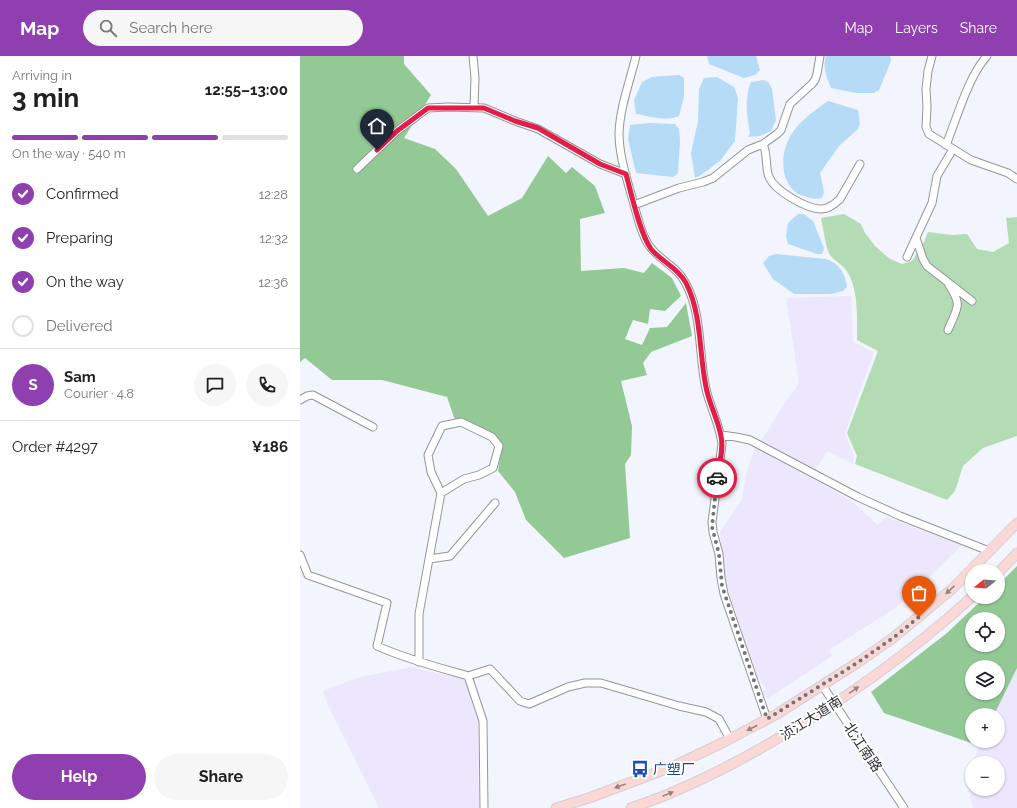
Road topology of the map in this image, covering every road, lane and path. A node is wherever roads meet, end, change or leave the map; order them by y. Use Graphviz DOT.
graph roads {
  1 [pos="474,56"];
  2 [pos="636,56"];
  3 [pos="820,56"];
  4 [pos="932,56"];
  5 [pos="987,56"];
  6 [pos="474,108"];
  7 [pos="763,144"];
  8 [pos="946,145"];
  9 [pos="953,149"];
  10 [pos="860,164"];
  11 [pos="357,169"];
  12 [pos="626,174"];
  13 [pos="1017,179"];
  14 [pos="634,205"];
  15 [pos="916,238"];
  16 [pos="907,257"];
  17 [pos="944,278"];
  18 [pos="972,301"];
  19 [pos="948,330"];
  20 [pos="300,400"];
  21 [pos="374,427"];
  22 [pos="721,436"];
  23 [pos="441,492"];
  24 [pos="495,503"];
  25 [pos="1017,523"];
  26 [pos="989,551"];
  27 [pos="1017,553"];
  28 [pos="300,555"];
  29 [pos="429,559"];
  30 [pos="1005,566"];
  31 [pos="965,603"];
  32 [pos="419,662"];
  33 [pos="468,676"];
  34 [pos="822,685"];
  35 [pos="834,703"];
  36 [pos="767,719"];
  37 [pos="730,739"];
  38 [pos="484,808"];
  39 [pos="556,808"];
  40 [pos="631,808"];
  41 [pos="904,808"];
  1 -- 6 [label="street"];
  2 -- 12 [label="street"];
  3 -- 7 [label="street"];
  4 -- 8 [label="street"];
  5 -- 8 [label="street"];
  6 -- 11 [label="street"];
  6 -- 12 [label="street"];
  7 -- 10 [label="street"];
  7 -- 14 [label="street"];
  8 -- 9 [label="street"];
  9 -- 13 [label="street"];
  9 -- 15 [label="street"];
  12 -- 14 [label="street"];
  14 -- 22 [label="street"];
  15 -- 16 [label="street"];
  15 -- 17 [label="street"];
  17 -- 18 [label="street"];
  17 -- 19 [label="street"];
  20 -- 21 [label="street"];
  22 -- 26 [label="street"];
  22 -- 36 [label="street"];
  23 -- 23 [label="street"];
  23 -- 29 [label="street"];
  24 -- 29 [label="street"];
  25 -- 26 [label="main road, 浈江大道南"];
  26 -- 34 [label="main road, 浈江大道南, one-way"];
  27 -- 30 [label="main road"];
  28 -- 32 [label="street"];
  29 -- 32 [label="street"];
  35 -- 31 [label="main road, 浈江大道南, one-way"];
  32 -- 33 [label="street"];
  33 -- 37 [label="street"];
  33 -- 38 [label="street"];
  34 -- 35 [label="street, 北江南路"];
  34 -- 36 [label="main road, 浈江大道南"];
  40 -- 35 [label="main road, 浈江大道南, one-way"];
  35 -- 41 [label="street, 北江南路"];
  36 -- 37 [label="main road, 浈江大道南, one-way"];
  37 -- 39 [label="main road, 浈江大道南, one-way"];
}
